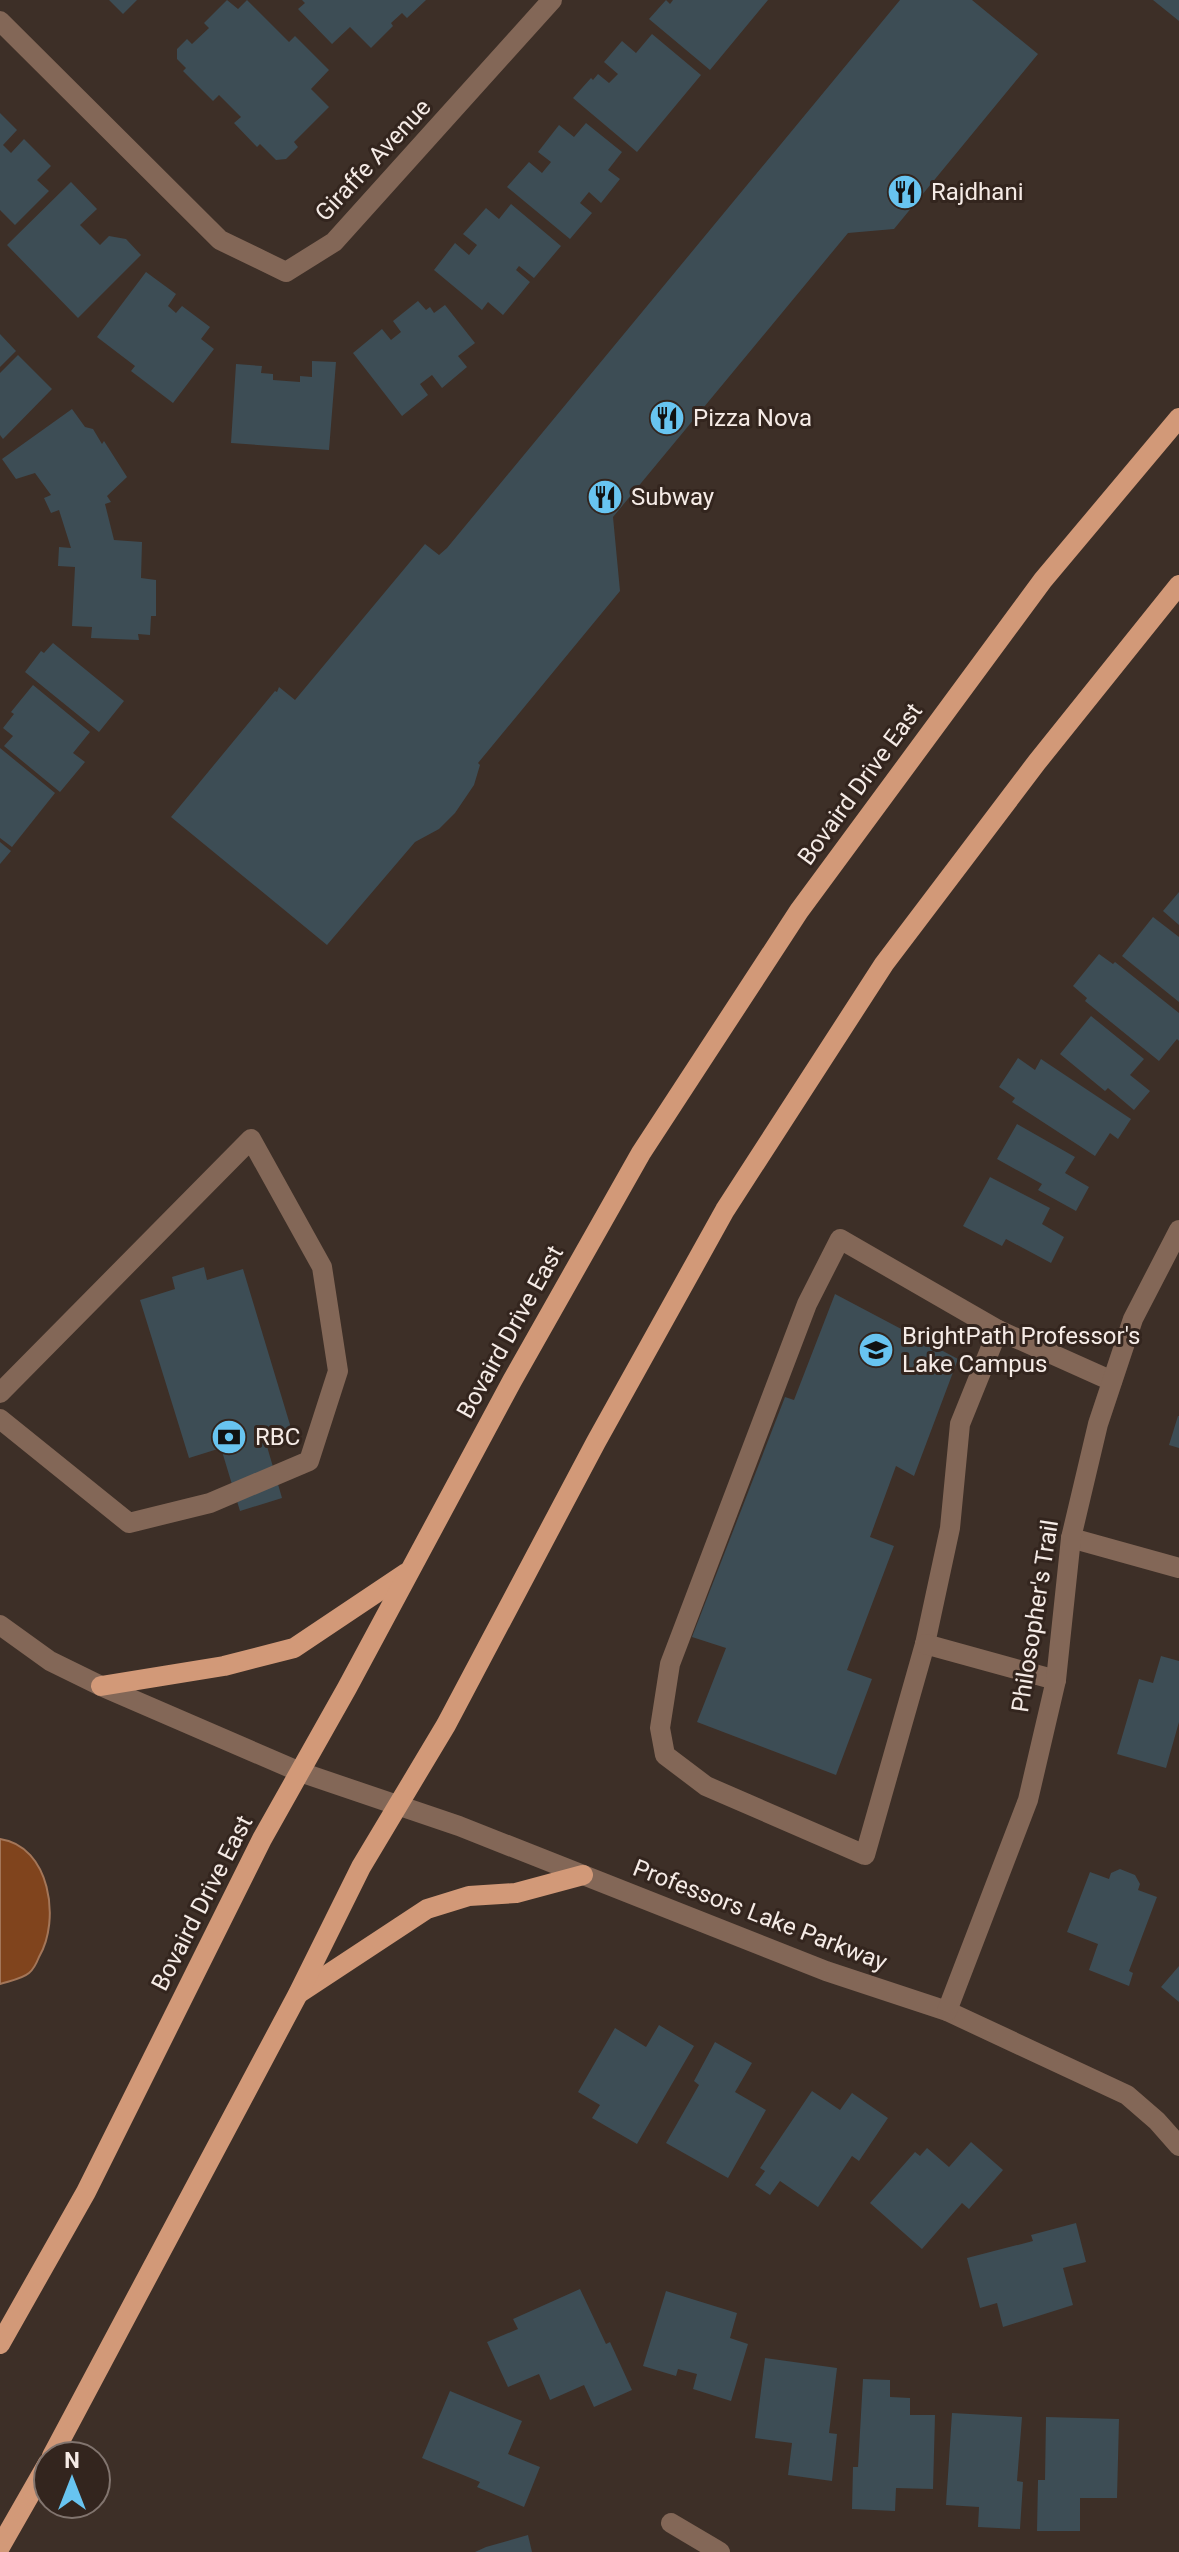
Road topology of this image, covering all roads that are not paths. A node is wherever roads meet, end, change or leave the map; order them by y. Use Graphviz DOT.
graph roads {
  1 [pos="541,4"];
  2 [pos="0,21"];
  3 [pos="1179,418"];
  4 [pos="1179,585"];
  5 [pos="1179,1230"];
  6 [pos="998,1330"];
  7 [pos="1112,1381"];
  8 [pos="0,1393"];
  9 [pos="0,1419"];
  10 [pos="1071,1538"];
  11 [pos="1179,1568"];
  12 [pos="409,1571"];
  13 [pos="0,1625"];
  14 [pos="925,1644"];
  15 [pos="1056,1680"];
  16 [pos="101,1686"];
  17 [pos="300,1772"];
  18 [pos="397,1805"];
  19 [pos="583,1875"];
  20 [pos="298,1994"];
  21 [pos="947,2011"];
  22 [pos="1179,2146"];
  23 [pos="0,2344"];
  24 [pos="61,2440"];
  25 [pos="32,2491"];
  26 [pos="671,2523"];
  27 [pos="0,2547"];
  28 [pos="720,2552"];
  1 -- 2 [label="street, Giraffe Avenue"];
  3 -- 12 [label="main road, Bovaird Drive East"];
  4 -- 18 [label="main road"];
  5 -- 7 [label="street, Philosopher's Trail"];
  6 -- 7 [label="street"];
  6 -- 14 [label="street"];
  6 -- 14 [label="street"];
  7 -- 10 [label="street, Philosopher's Trail"];
  8 -- 9 [label="street"];
  10 -- 11 [label="street"];
  10 -- 15 [label="street, Philosopher's Trail"];
  12 -- 16 [label="main road"];
  12 -- 17 [label="main road, Bovaird Drive East"];
  13 -- 16 [label="street, Professors Lake Parkway"];
  14 -- 15 [label="street"];
  15 -- 21 [label="street, Philosopher's Trail"];
  16 -- 17 [label="street, Professors Lake Parkway"];
  17 -- 18 [label="street, Professors Lake Parkway"];
  17 -- 23 [label="main road, Bovaird Drive East"];
  18 -- 19 [label="street, Professors Lake Parkway"];
  18 -- 20 [label="main road"];
  19 -- 20 [label="main road"];
  19 -- 21 [label="street, Professors Lake Parkway"];
  20 -- 24 [label="main road"];
  21 -- 22 [label="street, Professors Lake Parkway"];
  25 -- 27 [label="main road"];
  26 -- 28 [label="street"];
}
